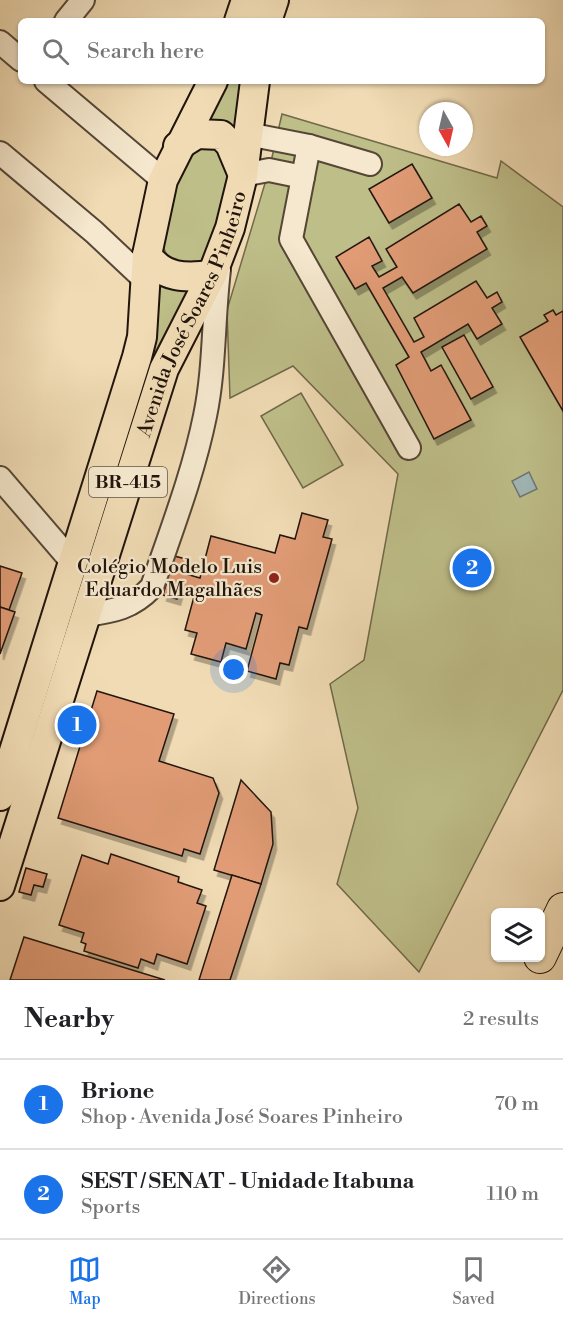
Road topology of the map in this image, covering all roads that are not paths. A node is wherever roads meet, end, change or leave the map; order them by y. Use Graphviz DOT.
graph roads {
  1 [pos="83,0"];
  2 [pos="246,0"];
  3 [pos="274,0"];
  4 [pos="68,18"];
  5 [pos="240,18"];
  6 [pos="268,18"];
  7 [pos="0,42"];
  8 [pos="18,57"];
  9 [pos="50,84"];
  10 [pos="211,84"];
  11 [pos="255,84"];
  12 [pos="248,134"];
  13 [pos="178,146"];
  14 [pos="309,146"];
  15 [pos="0,153"];
  16 [pos="370,164"];
  17 [pos="243,175"];
  18 [pos="303,177"];
  19 [pos="163,180"];
  20 [pos="216,264"];
  21 [pos="145,267"];
  22 [pos="409,448"];
  23 [pos="0,478"];
  24 [pos="73,563"];
  25 [pos="86,615"];
  26 [pos="0,796"];
  27 [pos="0,886"];
  28 [pos="563,909"];
  29 [pos="545,947"];
  30 [pos="538,962"];
  31 [pos="529,980"];
  1 -- 4 [label="street"];
  2 -- 5 [label="main road"];
  3 -- 6 [label="main road"];
  7 -- 8 [label="street"];
  9 -- 19 [label="street"];
  10 -- 13 [label="main road, Avenida José Soares Pinheiro / BR-415"];
  11 -- 12 [label="main road, Avenida José Soares Pinheiro / BR-415"];
  12 -- 14 [label="street"];
  12 -- 17 [label="main road, Avenida José Soares Pinheiro / BR-415"];
  13 -- 17 [label="main road"];
  13 -- 19 [label="main road, Avenida José Soares Pinheiro / BR-415"];
  14 -- 16 [label="street"];
  14 -- 18 [label="street"];
  15 -- 21 [label="street"];
  17 -- 18 [label="street"];
  17 -- 20 [label="main road, Avenida José Soares Pinheiro / BR-415"];
  18 -- 22 [label="street"];
  19 -- 21 [label="main road, Avenida José Soares Pinheiro / BR-415"];
  20 -- 21 [label="main road"];
  20 -- 25 [label="main road, Avenida José Soares Pinheiro / BR-415"];
  20 -- 25 [label="street"];
  21 -- 24 [label="main road, Avenida José Soares Pinheiro / BR-415"];
  23 -- 24 [label="street"];
  24 -- 26 [label="main road, Avenida José Soares Pinheiro / BR-415"];
  25 -- 27 [label="main road, Avenida José Soares Pinheiro / BR-415"];
  28 -- 29 [label="highway"];
  30 -- 31 [label="highway"];
}
